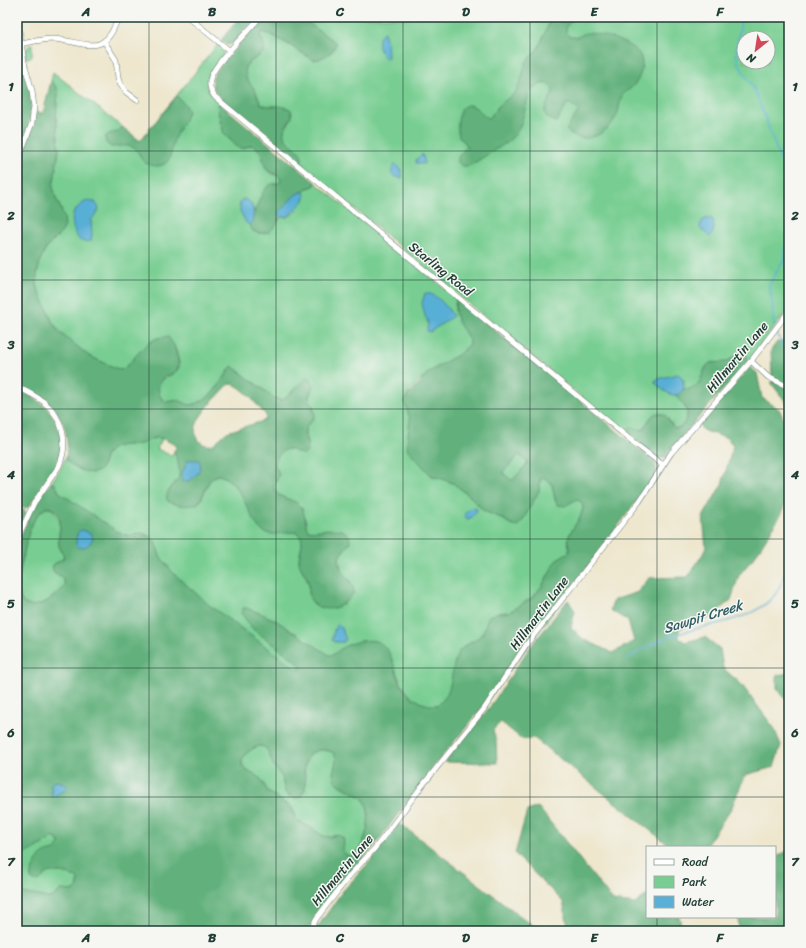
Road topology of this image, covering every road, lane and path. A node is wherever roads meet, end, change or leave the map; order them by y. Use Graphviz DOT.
graph roads {
  1 [pos="17,17"];
  2 [pos="118,17"];
  3 [pos="188,17"];
  4 [pos="260,17"];
  5 [pos="104,41"];
  6 [pos="21,44"];
  7 [pos="230,50"];
  8 [pos="24,64"];
  9 [pos="17,72"];
  10 [pos="137,100"];
  11 [pos="17,163"];
  12 [pos="789,311"];
  13 [pos="751,361"];
  14 [pos="17,386"];
  15 [pos="789,387"];
  16 [pos="663,465"];
  17 [pos="17,539"];
  18 [pos="310,931"];
  1 -- 6 [label="street"];
  2 -- 5 [label="street"];
  3 -- 7 [label="street"];
  4 -- 7 [label="street"];
  5 -- 6 [label="street"];
  5 -- 10 [label="street"];
  6 -- 8 [label="street"];
  7 -- 16 [label="street, Starling Road"];
  8 -- 9 [label="street"];
  8 -- 11 [label="street"];
  12 -- 13 [label="street, Hillmartin Lane"];
  13 -- 15 [label="street"];
  13 -- 16 [label="street, Hillmartin Lane"];
  14 -- 17 [label="street"];
  16 -- 18 [label="street, Hillmartin Lane"];
}
